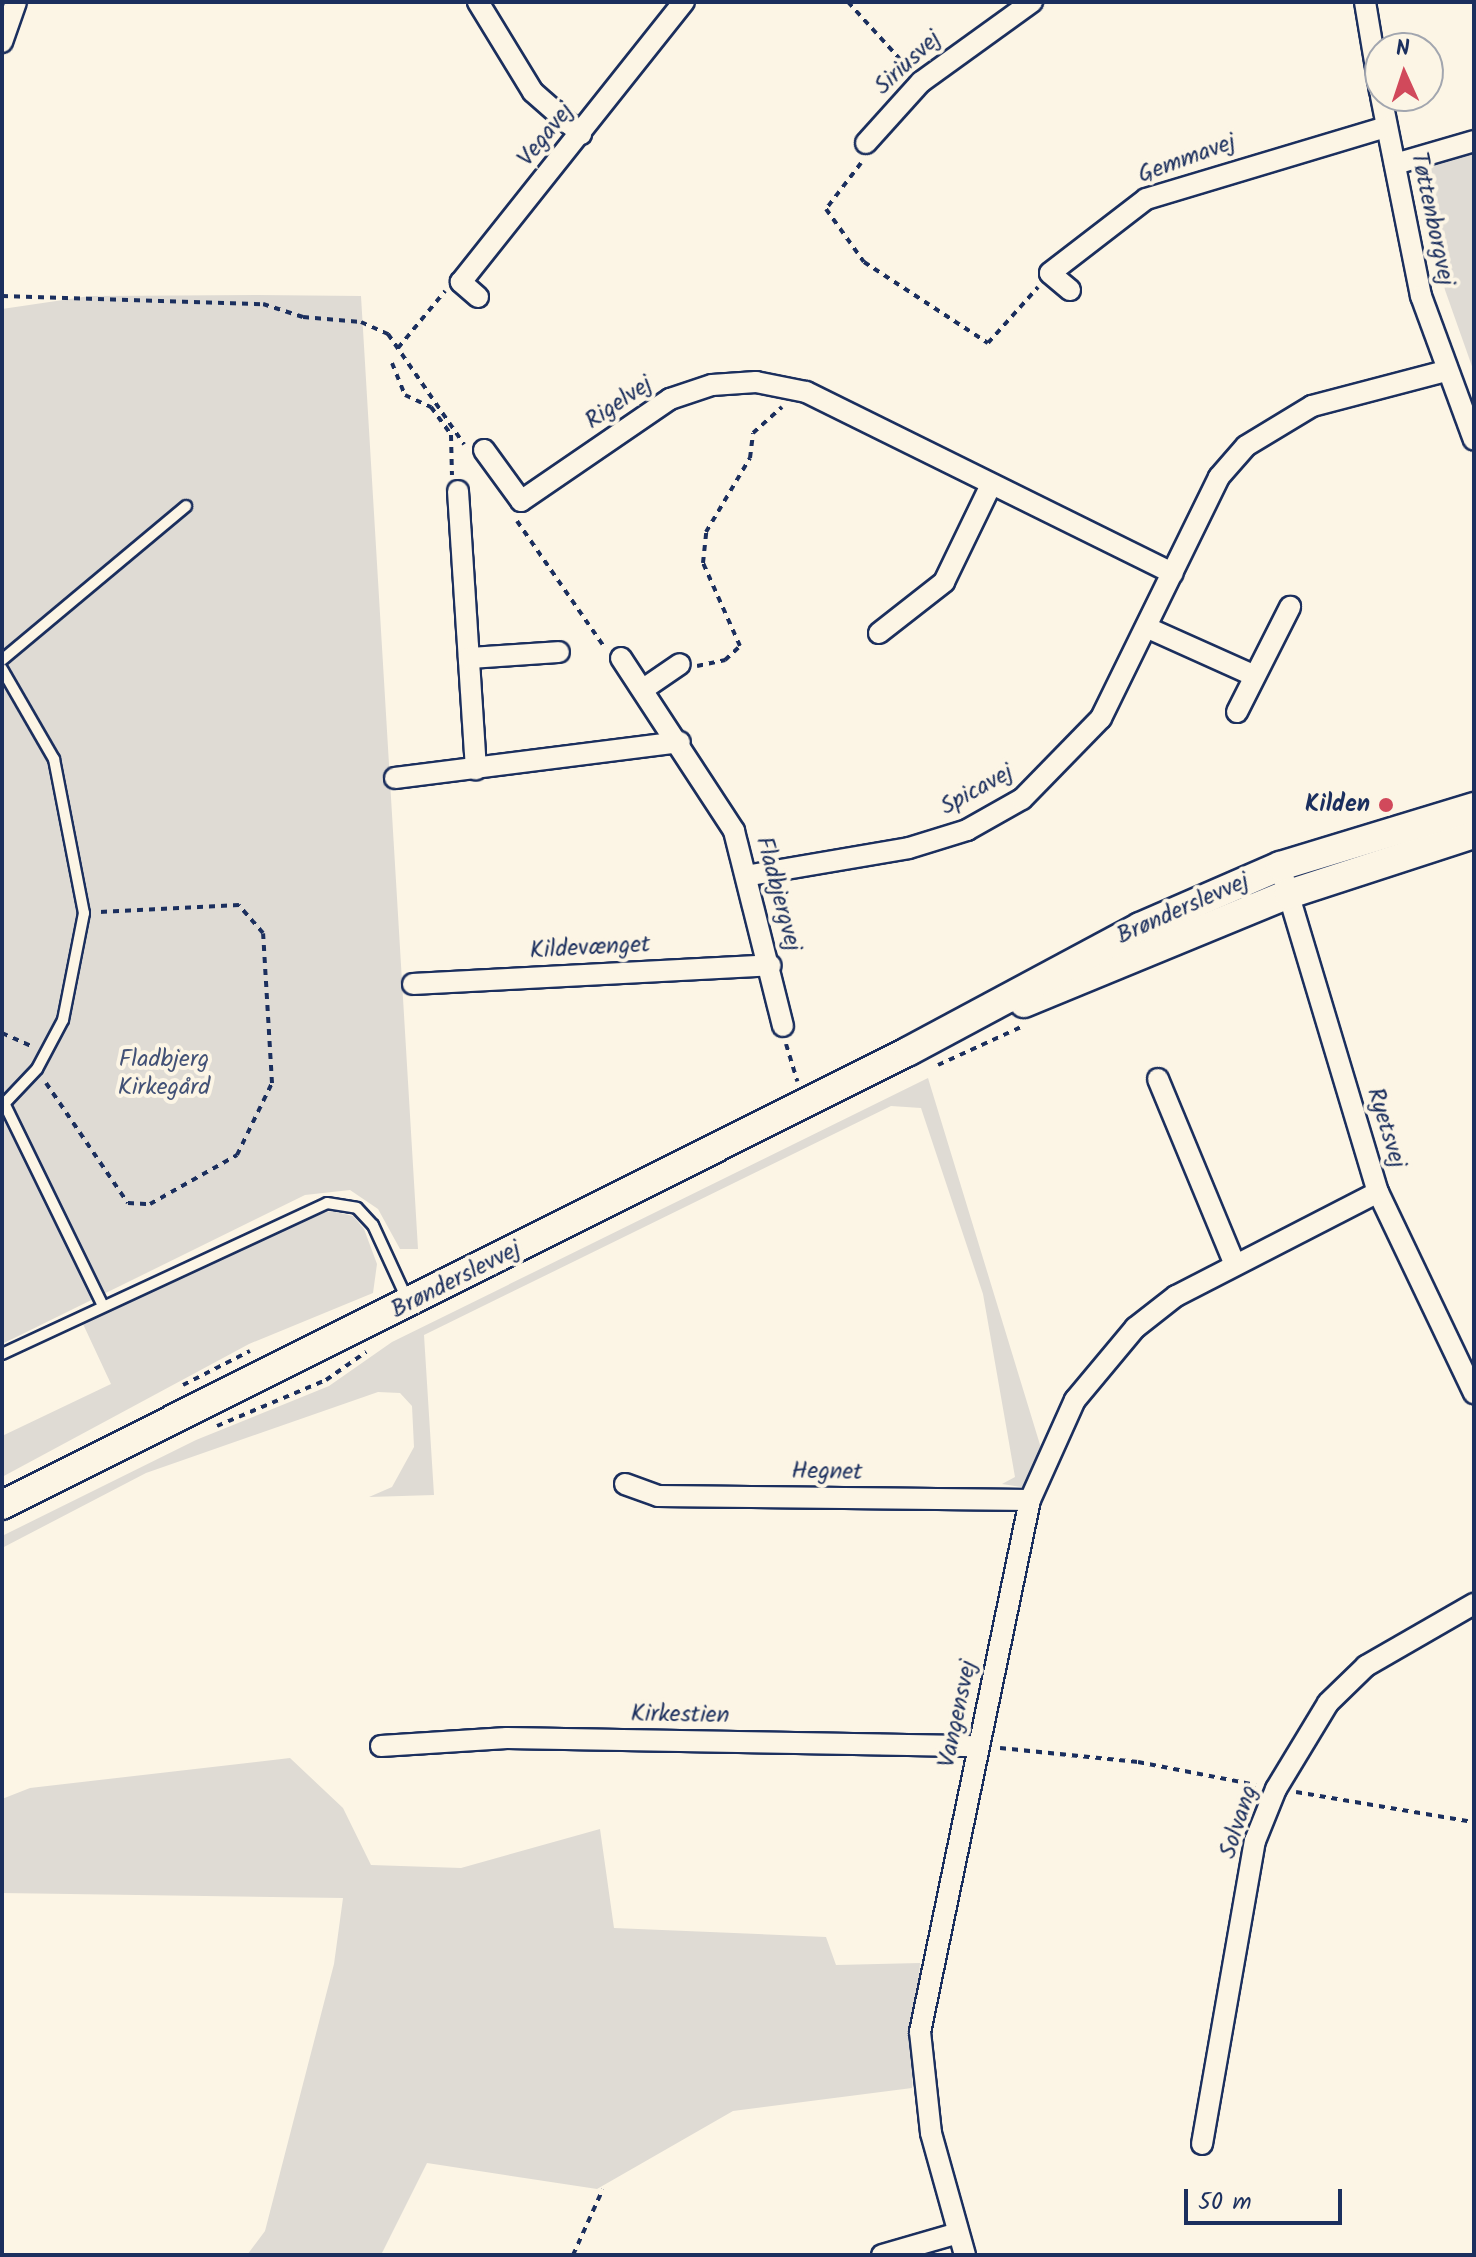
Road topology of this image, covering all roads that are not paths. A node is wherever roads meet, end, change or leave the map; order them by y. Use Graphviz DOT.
graph roads {
  1 [pos="16,2"];
  2 [pos="478,2"];
  3 [pos="684,2"];
  4 [pos="1032,2"];
  5 [pos="1365,2"];
  6 [pos="1370,32"];
  7 [pos="2,42"];
  8 [pos="1383,112"];
  9 [pos="1386,127"];
  10 [pos="581,134"];
  11 [pos="1474,141"];
  12 [pos="866,143"];
  13 [pos="1395,164"];
  14 [pos="1070,290"];
  15 [pos="478,297"];
  16 [pos="1445,371"];
  17 [pos="1474,440"];
  18 [pos="479,454"];
  19 [pos="990,487"];
  20 [pos="458,491"];
  21 [pos="186,506"];
  22 [pos="1173,573"];
  23 [pos="1290,607"];
  24 [pos="1148,628"];
  25 [pos="879,633"];
  26 [pos="559,652"];
  27 [pos="469,658"];
  28 [pos="621,658"];
  29 [pos="2,660"];
  30 [pos="680,664"];
  31 [pos="2,669"];
  32 [pos="1255,676"];
  33 [pos="645,688"];
  34 [pos="1237,712"];
  35 [pos="680,742"];
  36 [pos="476,769"];
  37 [pos="395,778"];
  38 [pos="1474,807"];
  39 [pos="1474,834"];
  40 [pos="1280,866"];
  41 [pos="751,875"];
  42 [pos="1289,894"];
  43 [pos="770,965"];
  44 [pos="413,984"];
  45 [pos="783,1026"];
  46 [pos="909,1051"];
  47 [pos="1158,1079"];
  48 [pos="3,1105"];
  49 [pos="1378,1192"];
  50 [pos="1235,1265"];
  51 [pos="102,1304"];
  52 [pos="409,1304"];
  53 [pos="2,1354"];
  54 [pos="1474,1393"];
  55 [pos="625,1484"];
  56 [pos="1030,1500"];
  57 [pos="2,1505"];
  58 [pos="1474,1604"];
  59 [pos="381,1746"];
  60 [pos="978,1746"];
  61 [pos="1202,2144"];
  62 [pos="958,2233"];
  63 [pos="882,2255"];
  64 [pos="965,2255"];
  1 -- 7 [label="street"];
  2 -- 10 [label="street"];
  3 -- 10 [label="street, Vegavej"];
  4 -- 12 [label="street, Siriusvej"];
  5 -- 6 [label="street, Tøttenborgvej"];
  8 -- 9 [label="street, Tøttenborgvej"];
  9 -- 13 [label="street, Tøttenborgvej"];
  9 -- 14 [label="street, Gemmavej"];
  10 -- 15 [label="street, Vegavej"];
  11 -- 13 [label="street"];
  13 -- 16 [label="street, Tøttenborgvej"];
  16 -- 17 [label="street, Tøttenborgvej"];
  16 -- 22 [label="street, Spicavej"];
  18 -- 19 [label="street, Rigelvej"];
  19 -- 22 [label="street, Rigelvej"];
  19 -- 25 [label="street"];
  20 -- 27 [label="street"];
  21 -- 29 [label="lane"];
  22 -- 24 [label="street, Spicavej"];
  23 -- 32 [label="street"];
  24 -- 32 [label="street"];
  24 -- 41 [label="street, Spicavej"];
  26 -- 27 [label="street"];
  27 -- 36 [label="street"];
  28 -- 33 [label="street, Fladbjergvej"];
  30 -- 33 [label="street"];
  31 -- 48 [label="lane"];
  32 -- 34 [label="street"];
  33 -- 35 [label="street, Fladbjergvej"];
  35 -- 36 [label="street"];
  35 -- 41 [label="street, Fladbjergvej"];
  36 -- 37 [label="street"];
  38 -- 40 [label="main road, Brønderslevvej"];
  39 -- 42 [label="main road, Brønderslevvej"];
  40 -- 42 [label="street, Ryetsvej"];
  40 -- 46 [label="main road, Brønderslevvej"];
  41 -- 43 [label="street, Fladbjergvej"];
  42 -- 46 [label="main road, Brønderslevvej"];
  42 -- 49 [label="street, Ryetsvej"];
  43 -- 44 [label="street, Kildevænget"];
  43 -- 45 [label="street, Fladbjergvej"];
  46 -- 52 [label="main road, Brønderslevvej"];
  47 -- 50 [label="street"];
  48 -- 51 [label="lane"];
  49 -- 50 [label="street, Vangensvej"];
  49 -- 54 [label="street, Ryetsvej"];
  50 -- 56 [label="street, Vangensvej"];
  51 -- 52 [label="lane"];
  51 -- 53 [label="lane"];
  52 -- 57 [label="main road, Brønderslevvej"];
  55 -- 56 [label="street, Hegnet"];
  56 -- 60 [label="street, Vangensvej"];
  58 -- 61 [label="street, Solvang"];
  59 -- 60 [label="street, Kirkestien"];
  60 -- 62 [label="street, Vangensvej"];
  62 -- 63 [label="street"];
  62 -- 64 [label="street, Vangensvej"];
}
